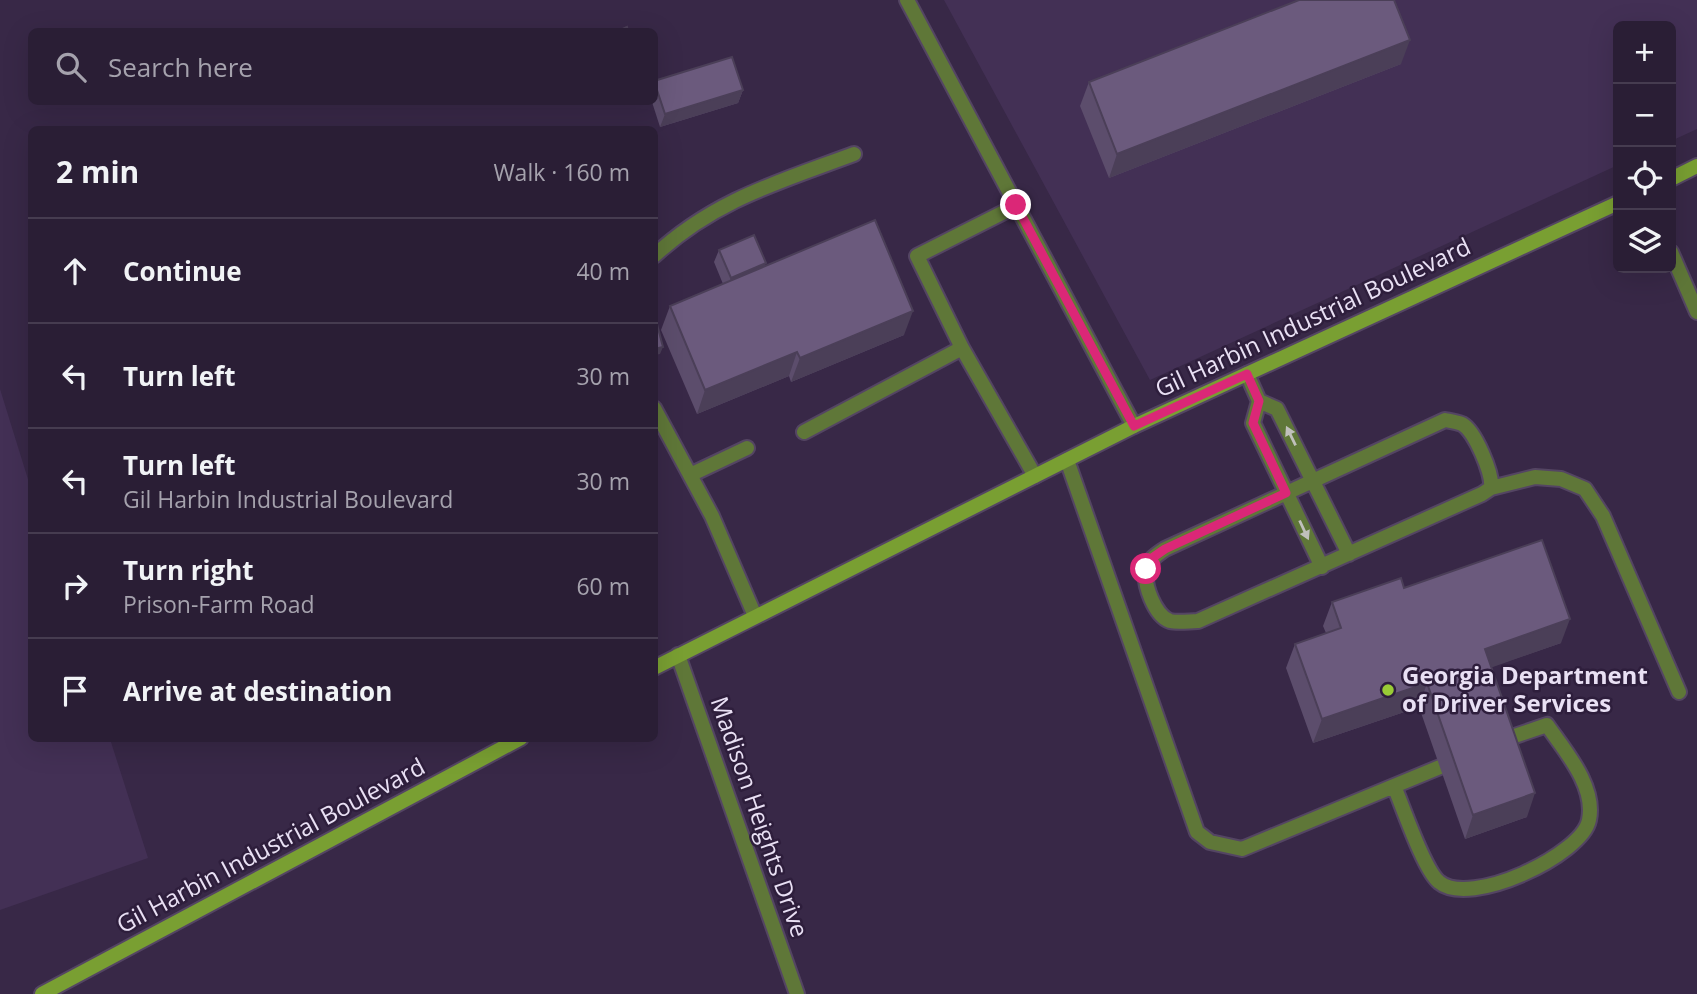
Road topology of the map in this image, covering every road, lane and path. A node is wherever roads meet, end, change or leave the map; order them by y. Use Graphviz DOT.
graph roads {
  1 [pos="907,0"];
  2 [pos="854,154"];
  3 [pos="1697,166"];
  4 [pos="1676,176"];
  5 [pos="1016,205"];
  6 [pos="1613,205"];
  7 [pos="658,252"];
  8 [pos="1676,263"];
  9 [pos="1696,305"];
  10 [pos="962,348"];
  11 [pos="1247,374"];
  12 [pos="1259,401"];
  13 [pos="658,415"];
  14 [pos="1134,426"];
  15 [pos="804,432"];
  16 [pos="747,448"];
  17 [pos="1067,460"];
  18 [pos="690,475"];
  19 [pos="1035,476"];
  20 [pos="1313,481"];
  21 [pos="1491,488"];
  22 [pos="1286,493"];
  23 [pos="1349,554"];
  24 [pos="1322,567"];
  25 [pos="755,616"];
  26 [pos="678,655"];
  27 [pos="658,665"];
  28 [pos="1679,692"];
  29 [pos="1500,741"];
  30 [pos="514,742"];
  31 [pos="1440,767"];
  32 [pos="1394,786"];
  33 [pos="42,994"];
  34 [pos="797,994"];
  1 -- 5 [label="street"];
  2 -- 7 [label="street"];
  3 -- 4 [label="street"];
  5 -- 10 [label="street"];
  5 -- 14 [label="street"];
  6 -- 11 [label="street, Gil Harbin Industrial Boulevard"];
  8 -- 9 [label="street"];
  10 -- 15 [label="street"];
  10 -- 19 [label="street"];
  11 -- 12 [label="street"];
  11 -- 14 [label="street, Gil Harbin Industrial Boulevard"];
  20 -- 12 [label="street, one-way"];
  12 -- 22 [label="street"];
  13 -- 18 [label="street"];
  14 -- 17 [label="street, Gil Harbin Industrial Boulevard"];
  16 -- 18 [label="street"];
  17 -- 19 [label="street, Gil Harbin Industrial Boulevard"];
  17 -- 32 [label="street"];
  18 -- 25 [label="street"];
  19 -- 25 [label="street, Gil Harbin Industrial Boulevard"];
  20 -- 21 [label="street"];
  20 -- 22 [label="street"];
  20 -- 23 [label="street"];
  21 -- 23 [label="street"];
  21 -- 28 [label="street"];
  22 -- 24 [label="street, one-way"];
  22 -- 24 [label="street"];
  23 -- 24 [label="street"];
  25 -- 26 [label="street, Gil Harbin Industrial Boulevard"];
  26 -- 27 [label="street, Gil Harbin Industrial Boulevard"];
  26 -- 34 [label="street, Madison Heights Drive"];
  29 -- 32 [label="street"];
  30 -- 33 [label="street, Gil Harbin Industrial Boulevard"];
  31 -- 32 [label="street"];
}
